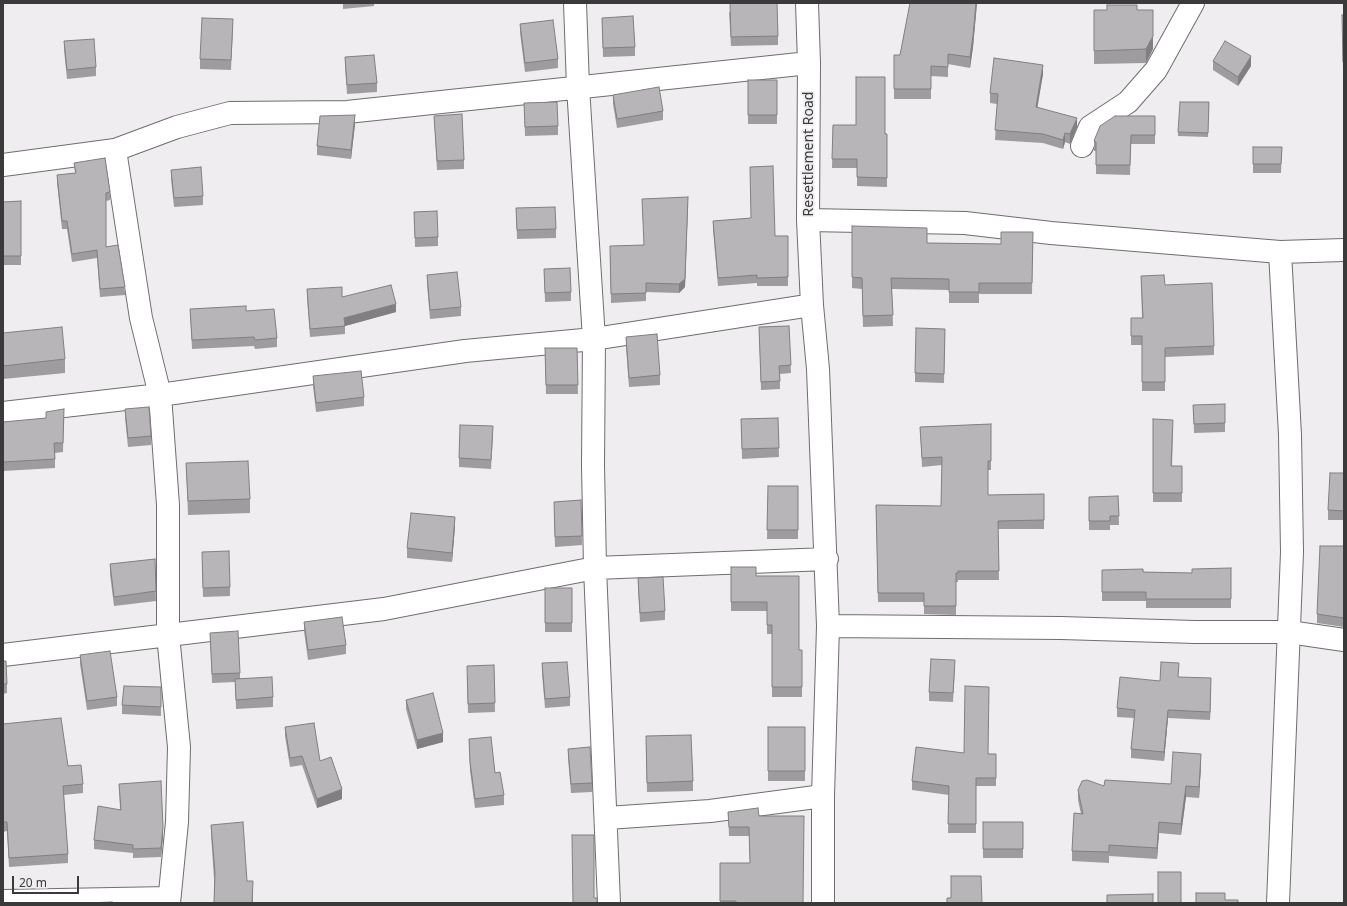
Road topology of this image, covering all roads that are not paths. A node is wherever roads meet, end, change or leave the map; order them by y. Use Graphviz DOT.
graph roads {
  1 [pos="574,3"];
  2 [pos="807,3"];
  3 [pos="1192,3"];
  4 [pos="809,63"];
  5 [pos="578,87"];
  6 [pos="1082,146"];
  7 [pos="115,150"];
  8 [pos="3,165"];
  9 [pos="808,220"];
  10 [pos="1344,250"];
  11 [pos="1280,252"];
  12 [pos="812,306"];
  13 [pos="594,339"];
  14 [pos="160,395"];
  15 [pos="3,413"];
  16 [pos="827,559"];
  17 [pos="595,568"];
  18 [pos="828,626"];
  19 [pos="1289,632"];
  20 [pos="168,635"];
  21 [pos="1344,640"];
  22 [pos="3,655"];
  23 [pos="823,796"];
  24 [pos="607,818"];
  25 [pos="3,901"];
  26 [pos="169,901"];
  27 [pos="609,903"];
  28 [pos="823,903"];
  29 [pos="1278,903"];
  1 -- 5 [label="street"];
  2 -- 4 [label="street, Resettlement Road"];
  3 -- 6 [label="street"];
  4 -- 5 [label="street"];
  4 -- 9 [label="street, Resettlement Road"];
  5 -- 7 [label="street"];
  5 -- 13 [label="street"];
  7 -- 8 [label="street"];
  7 -- 14 [label="street"];
  9 -- 11 [label="street"];
  9 -- 12 [label="street, Resettlement Road"];
  10 -- 11 [label="street"];
  11 -- 19 [label="street"];
  12 -- 13 [label="street"];
  12 -- 16 [label="street, Resettlement Road"];
  13 -- 14 [label="street"];
  13 -- 17 [label="street"];
  14 -- 15 [label="street"];
  14 -- 20 [label="street"];
  16 -- 17 [label="street"];
  16 -- 18 [label="street, Resettlement Road"];
  17 -- 20 [label="street"];
  17 -- 24 [label="street"];
  18 -- 19 [label="street"];
  18 -- 23 [label="street, Resettlement Road"];
  19 -- 21 [label="street"];
  19 -- 29 [label="street"];
  20 -- 22 [label="street"];
  20 -- 26 [label="street"];
  23 -- 24 [label="street"];
  23 -- 28 [label="street, Resettlement Road"];
  24 -- 27 [label="street"];
  25 -- 26 [label="street"];
}
